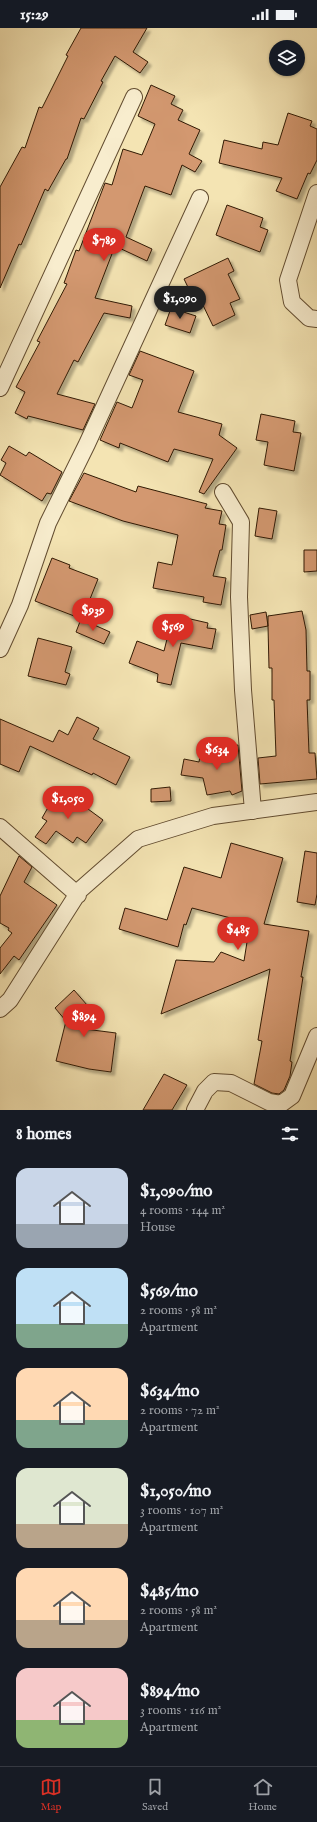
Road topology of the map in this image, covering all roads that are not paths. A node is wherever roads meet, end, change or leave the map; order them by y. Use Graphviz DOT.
graph roads {
  1 [pos="134,97"];
  2 [pos="317,193"];
  3 [pos="200,198"];
  4 [pos="317,319"];
  5 [pos="0,388"];
  6 [pos="223,492"];
  7 [pos="0,648"];
  8 [pos="317,802"];
  9 [pos="254,810"];
  10 [pos="0,827"];
  11 [pos="78,895"];
  12 [pos="0,1009"];
  13 [pos="317,1036"];
  14 [pos="195,1110"];
  1 -- 5 [label="street"];
  2 -- 4 [label="street"];
  3 -- 7 [label="street"];
  6 -- 9 [label="street"];
  8 -- 9 [label="street"];
  9 -- 11 [label="street"];
  10 -- 11 [label="street"];
  11 -- 12 [label="street"];
  13 -- 14 [label="street"];
}
